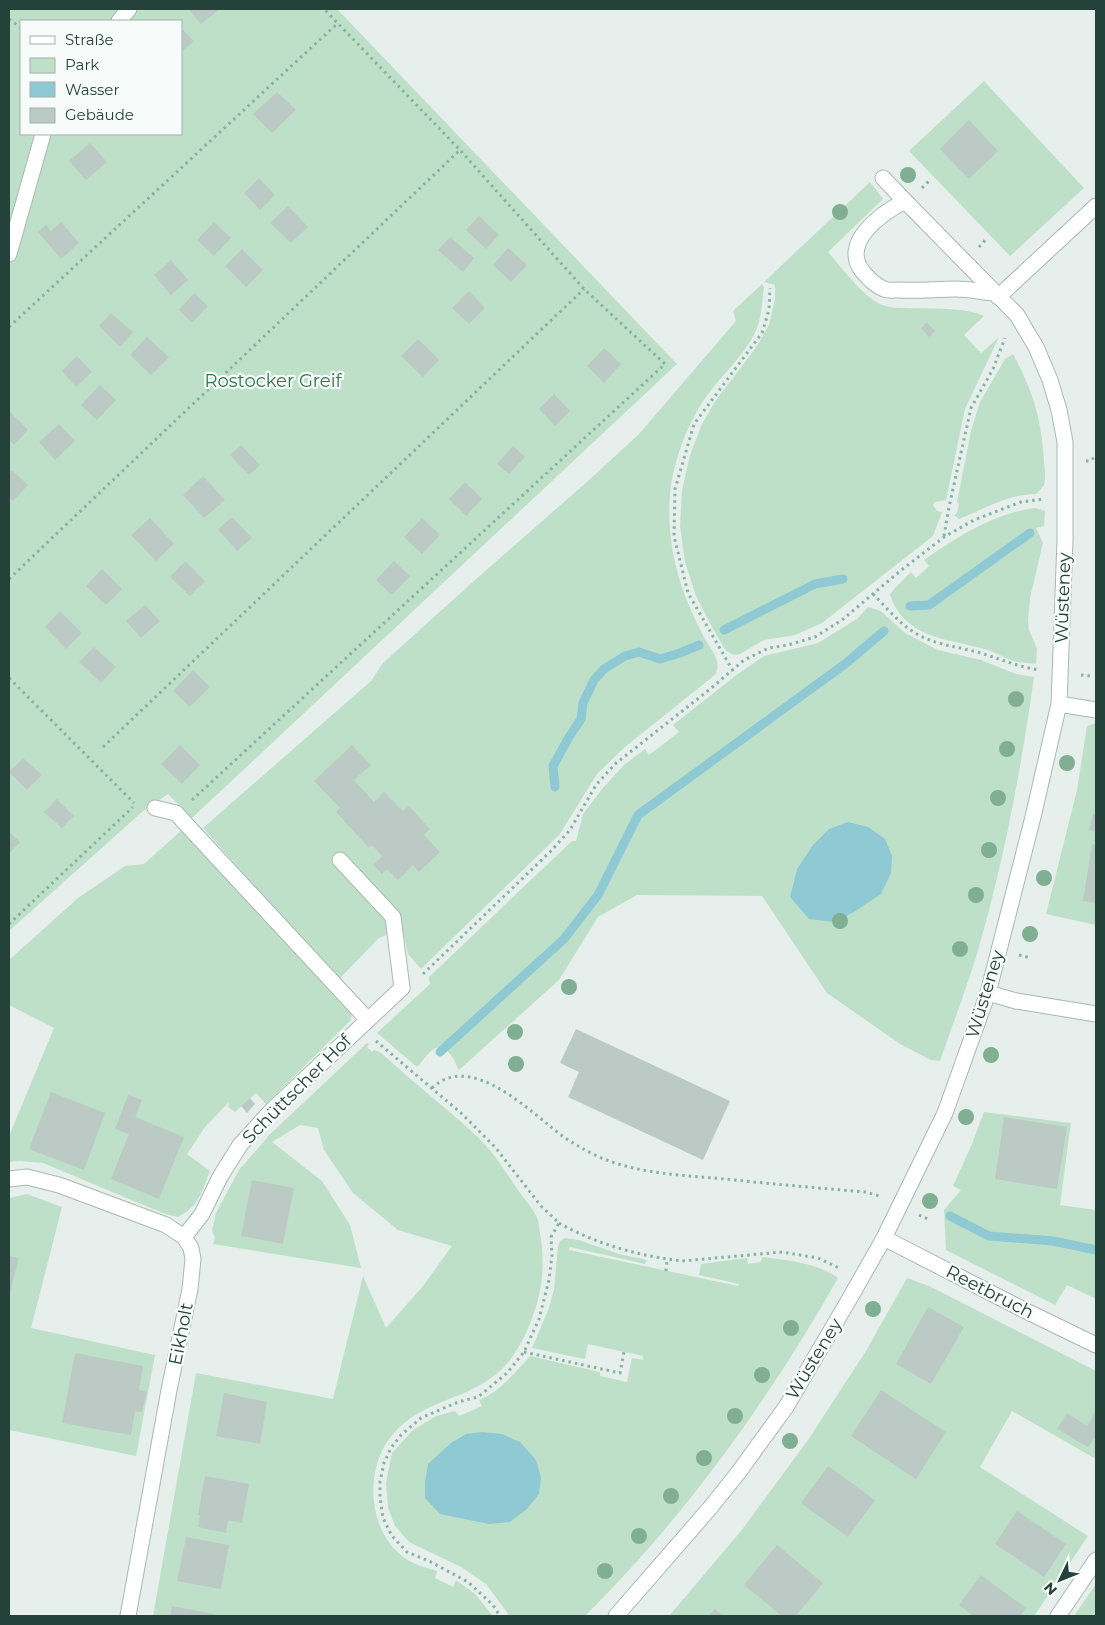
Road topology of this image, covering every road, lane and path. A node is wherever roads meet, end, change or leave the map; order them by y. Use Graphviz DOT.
graph roads {
  1 [pos="129,9"];
  2 [pos="324,9"];
  3 [pos="9,19"];
  4 [pos="120,20"];
  5 [pos="338,23"];
  6 [pos="20,27"];
  7 [pos="43,135"];
  8 [pos="460,150"];
  9 [pos="883,178"];
  10 [pos="905,201"];
  11 [pos="1096,206"];
  12 [pos="987,238"];
  13 [pos="979,246"];
  14 [pos="9,254"];
  15 [pos="770,288"];
  16 [pos="584,289"];
  17 [pos="996,295"];
  18 [pos="1017,315"];
  19 [pos="9,327"];
  20 [pos="1065,499"];
  21 [pos="944,537"];
  22 [pos="9,579"];
  23 [pos="873,594"];
  24 [pos="733,671"];
  25 [pos="1060,672"];
  26 [pos="1090,676"];
  27 [pos="9,678"];
  28 [pos="1059,704"];
  29 [pos="1096,710"];
  30 [pos="103,748"];
  31 [pos="155,808"];
  32 [pos="180,818"];
  33 [pos="340,860"];
  34 [pos="9,924"];
  35 [pos="402,988"];
  36 [pos="988,993"];
  37 [pos="1096,1014"];
  38 [pos="365,1023"];
  39 [pos="432,1088"];
  40 [pos="9,1179"];
  41 [pos="899,1205"];
  42 [pos="930,1220"];
  43 [pos="559,1223"];
  44 [pos="184,1236"];
  45 [pos="884,1238"];
  46 [pos="667,1259"];
  47 [pos="666,1271"];
  48 [pos="860,1279"];
  49 [pos="1096,1346"];
  50 [pos="524,1352"];
  51 [pos="624,1352"];
  52 [pos="1096,1560"];
  53 [pos="128,1616"];
  54 [pos="500,1616"];
  55 [pos="616,1616"];
  56 [pos="1058,1616"];
  1 -- 4 [label="street"];
  2 -- 5 [label="path"];
  3 -- 6 [label="path"];
  5 -- 8 [label="path"];
  5 -- 19 [label="path"];
  7 -- 14 [label="street"];
  8 -- 16 [label="path"];
  8 -- 22 [label="path"];
  9 -- 10 [label="street, Wüsteney"];
  10 -- 17 [label="street, Wüsteney"];
  10 -- 17 [label="street"];
  11 -- 17 [label="street"];
  12 -- 13 [label="path"];
  15 -- 24 [label="path"];
  16 -- 30 [label="path"];
  16 -- 32 [label="path"];
  17 -- 18 [label="street, Wüsteney"];
  18 -- 20 [label="street, Wüsteney"];
  18 -- 21 [label="path"];
  20 -- 21 [label="path"];
  20 -- 25 [label="street, Wüsteney"];
  21 -- 23 [label="path"];
  23 -- 24 [label="path"];
  23 -- 25 [label="path"];
  24 -- 35 [label="path"];
  25 -- 26 [label="path"];
  25 -- 28 [label="street, Wüsteney"];
  27 -- 34 [label="path"];
  28 -- 29 [label="street"];
  28 -- 36 [label="street, Wüsteney"];
  31 -- 32 [label="street"];
  32 -- 38 [label="street, Schüttscher Hof"];
  33 -- 35 [label="street"];
  35 -- 38 [label="street, Schüttscher Hof"];
  36 -- 37 [label="street"];
  36 -- 41 [label="street, Wüsteney"];
  38 -- 39 [label="path"];
  38 -- 44 [label="street, Schüttscher Hof"];
  39 -- 41 [label="path"];
  39 -- 43 [label="path"];
  40 -- 44 [label="street"];
  41 -- 42 [label="path"];
  41 -- 45 [label="street, Wüsteney"];
  43 -- 46 [label="path"];
  43 -- 50 [label="path"];
  44 -- 53 [label="street, Eikholt"];
  45 -- 48 [label="street, Wüsteney"];
  45 -- 49 [label="street, Reetbruch"];
  46 -- 47 [label="path"];
  46 -- 48 [label="path"];
  48 -- 55 [label="street, Wüsteney"];
  50 -- 51 [label="path"];
  50 -- 54 [label="path"];
  52 -- 56 [label="street"];
}
